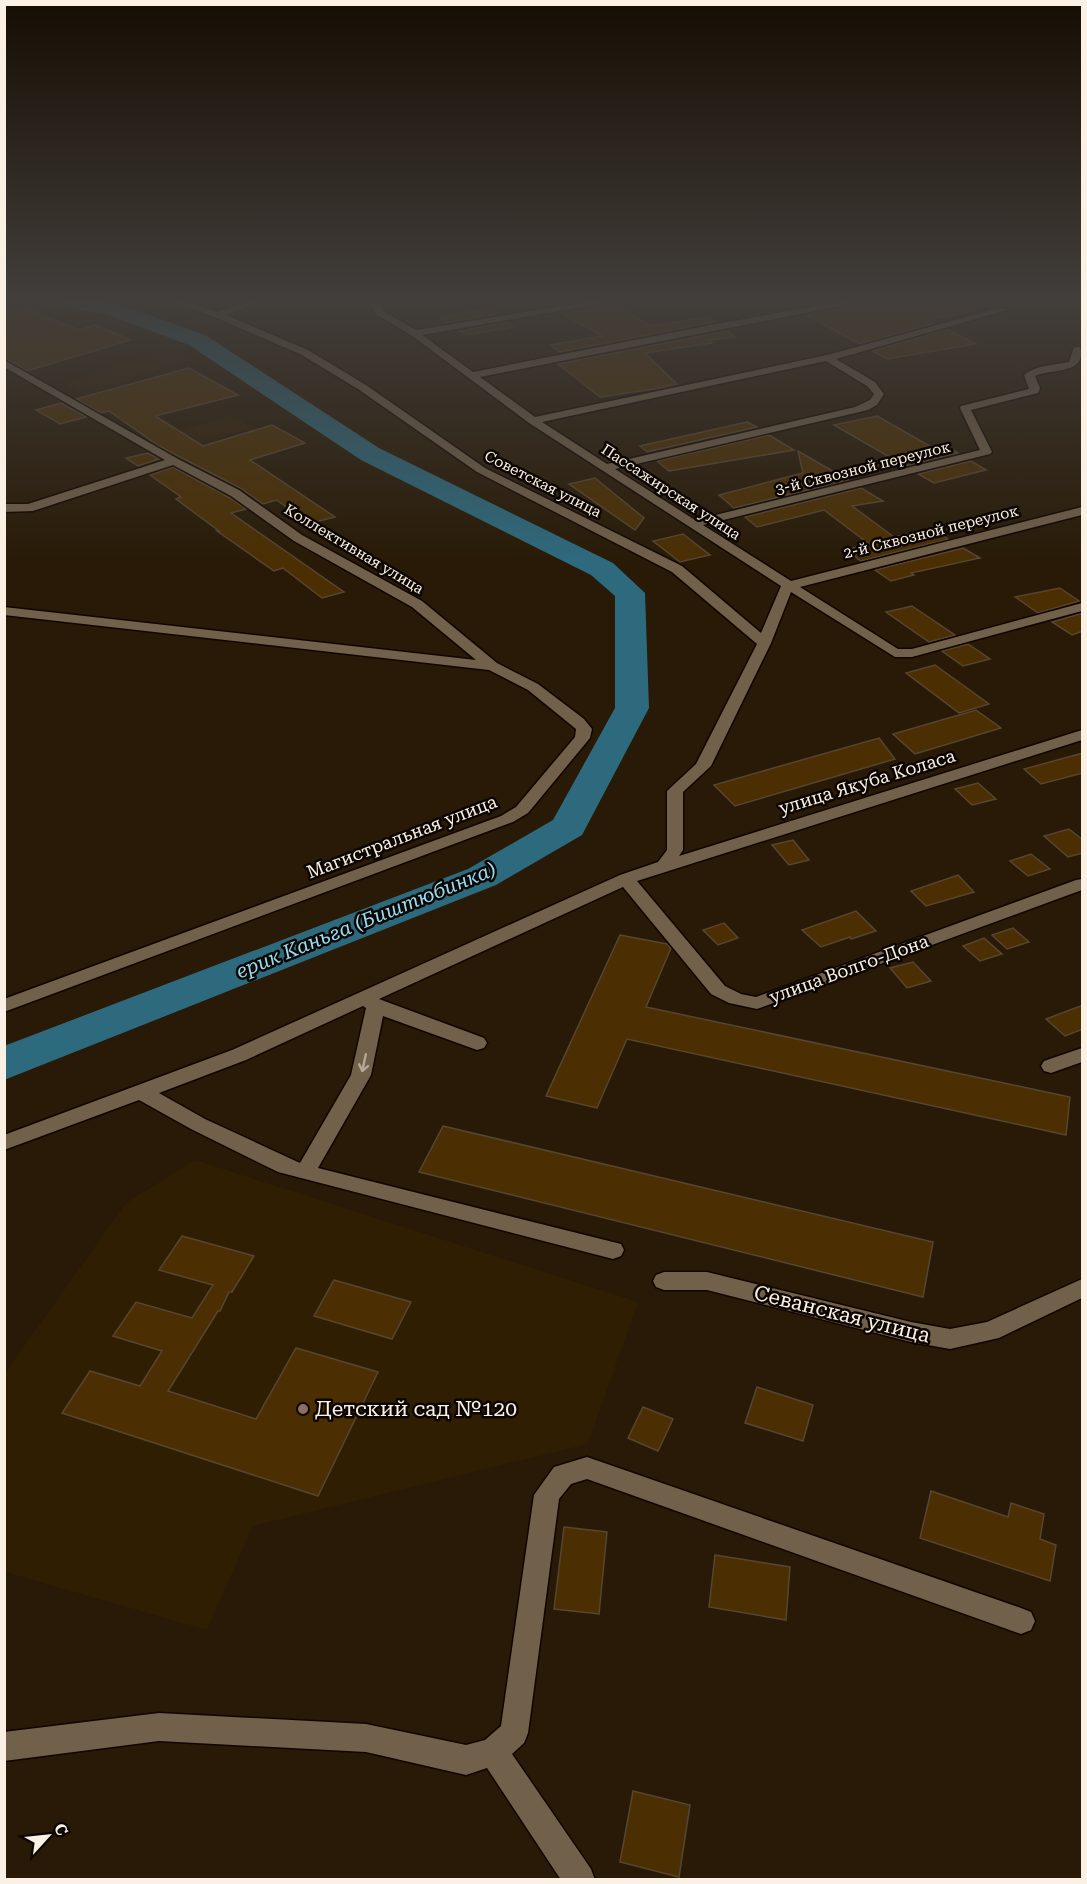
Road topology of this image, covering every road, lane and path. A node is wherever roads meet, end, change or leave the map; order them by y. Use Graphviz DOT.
graph roads {
  1 [pos="49,389"];
  2 [pos="365,389"];
  3 [pos="492,389"];
  4 [pos="683,389"];
  5 [pos="875,389"];
  6 [pos="1035,389"];
  7 [pos="533,421"];
  8 [pos="174,461"];
  9 [pos="608,467"];
  10 [pos="4,508"];
  11 [pos="1083,511"];
  12 [pos="692,524"];
  13 [pos="787,586"];
  14 [pos="1083,607"];
  15 [pos="4,611"];
  16 [pos="764,643"];
  17 [pos="492,666"];
  18 [pos="1083,735"];
  19 [pos="664,866"];
  20 [pos="626,879"];
  21 [pos="1083,884"];
  22 [pos="370,1002"];
  23 [pos="4,1006"];
  24 [pos="477,1043"];
  25 [pos="1083,1055"];
  26 [pos="1051,1066"];
  27 [pos="143,1093"];
  28 [pos="4,1143"];
  29 [pos="305,1172"];
  30 [pos="613,1250"];
  31 [pos="664,1281"];
  32 [pos="1083,1288"];
  33 [pos="1021,1621"];
  34 [pos="4,1747"];
  35 [pos="493,1752"];
  36 [pos="580,1880"];
  1 -- 8 [label="street, Коллективная улица"];
  2 -- 16 [label="street, Советская улица"];
  3 -- 7 [label="street, Пассажирская улица"];
  4 -- 7 [label="street"];
  5 -- 9 [label="street"];
  6 -- 12 [label="street, 3-й Сквозной переулок"];
  7 -- 9 [label="street, Пассажирская улица"];
  8 -- 10 [label="street"];
  8 -- 17 [label="street, Коллективная улица"];
  9 -- 12 [label="street, Пассажирская улица"];
  11 -- 13 [label="street, 2-й Сквозной переулок"];
  12 -- 13 [label="street, Пассажирская улица"];
  13 -- 14 [label="street, Пассажирская улица"];
  13 -- 16 [label="street"];
  15 -- 17 [label="street, Магистральная улица"];
  16 -- 19 [label="street"];
  17 -- 23 [label="street, Магистральная улица"];
  18 -- 19 [label="street, улица Якуба Коласа"];
  19 -- 20 [label="street, улица Якуба Коласа"];
  20 -- 21 [label="street, улица Волго-Дона"];
  20 -- 22 [label="street, улица Якуба Коласа"];
  22 -- 24 [label="street"];
  22 -- 27 [label="street, улица Якуба Коласа"];
  22 -- 29 [label="street, one-way"];
  25 -- 26 [label="street"];
  27 -- 28 [label="street, улица Якуба Коласа"];
  27 -- 29 [label="street"];
  29 -- 30 [label="street"];
  31 -- 32 [label="street, Севанская улица"];
  33 -- 35 [label="street"];
  34 -- 35 [label="street"];
  35 -- 36 [label="street"];
}
